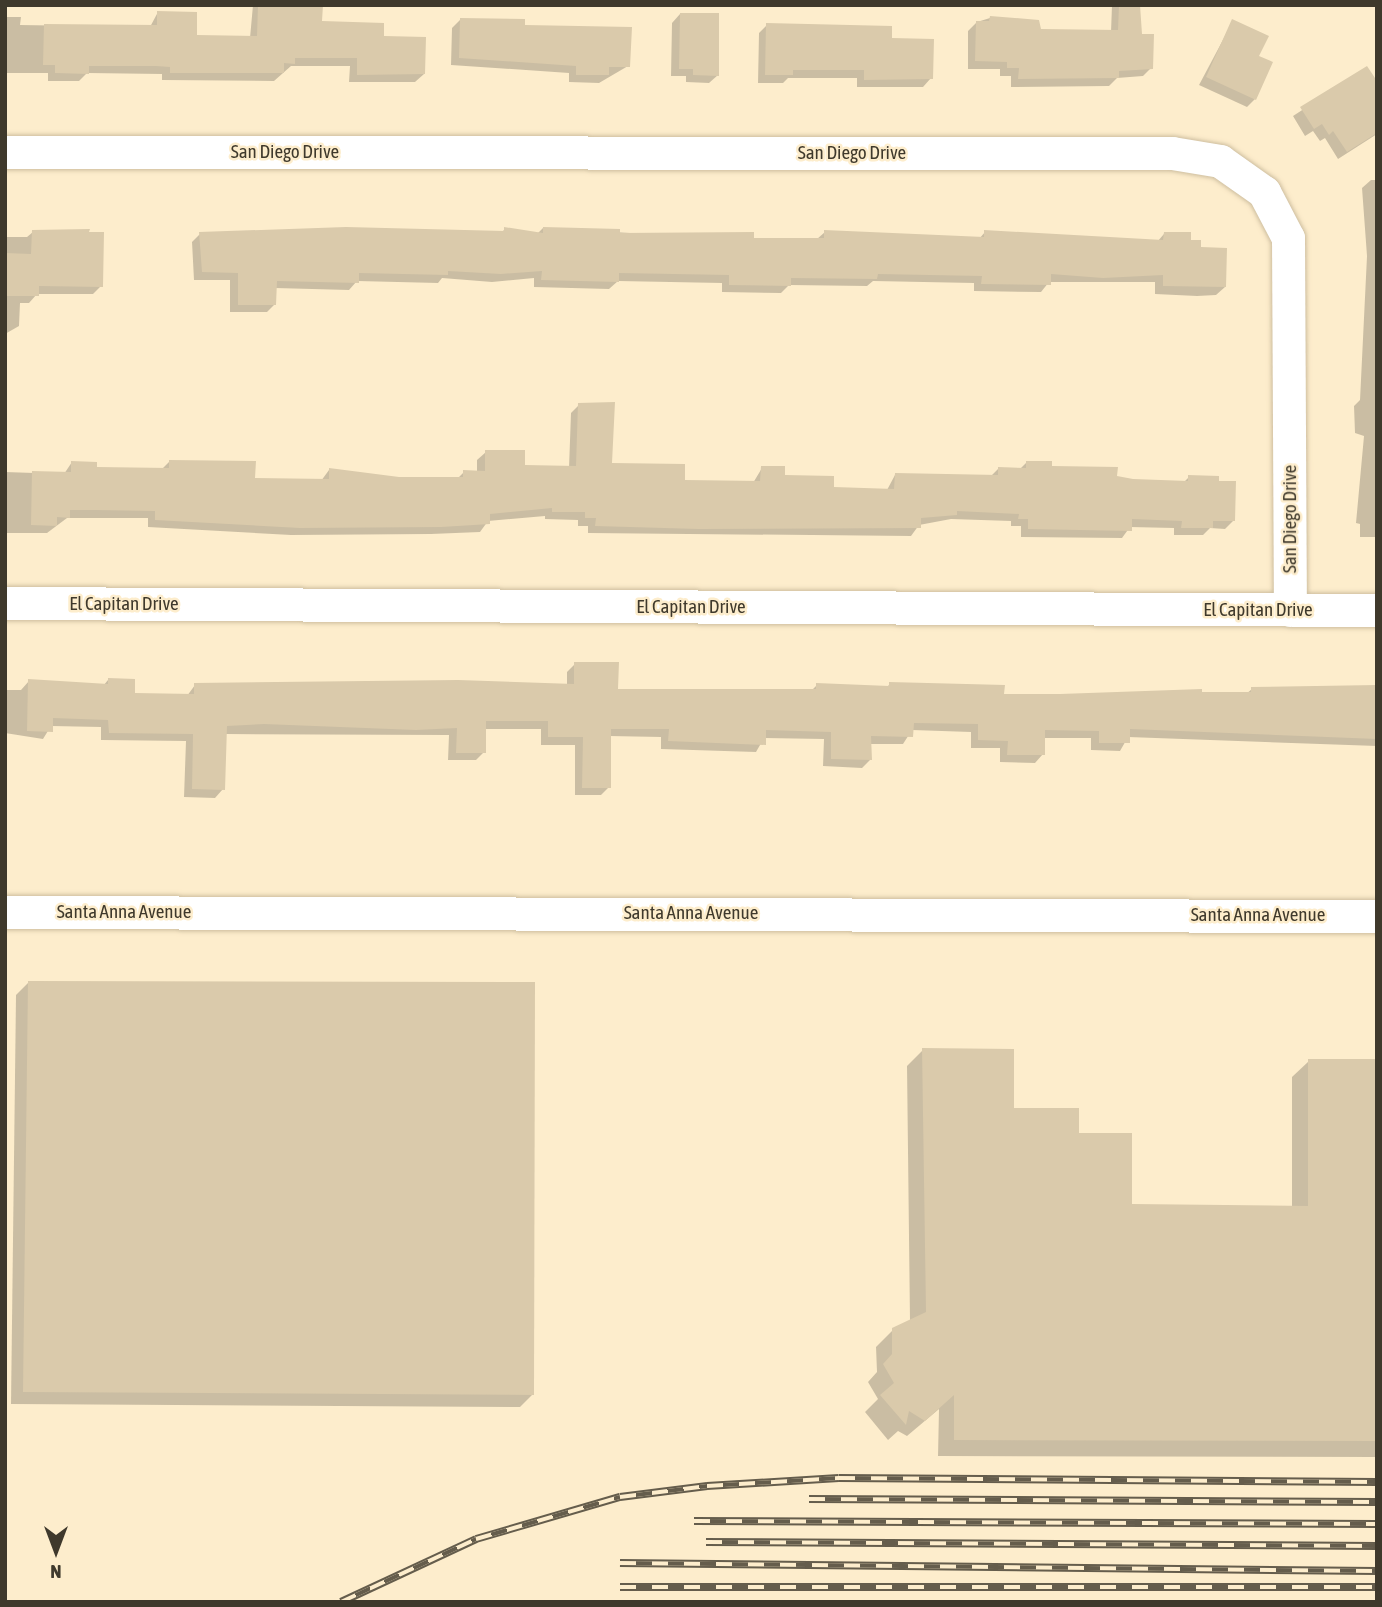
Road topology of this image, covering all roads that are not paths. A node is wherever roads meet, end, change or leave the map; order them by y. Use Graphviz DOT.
graph roads {
  1 [pos="5,152"];
  2 [pos="5,603"];
  3 [pos="1290,610"];
  4 [pos="1377,610"];
  5 [pos="5,912"];
  6 [pos="1377,916"];
  1 -- 3 [label="street, San Diego Drive"];
  2 -- 3 [label="street, El Capitan Drive"];
  3 -- 4 [label="street, El Capitan Drive"];
  5 -- 6 [label="street, Santa Anna Avenue"];
}
